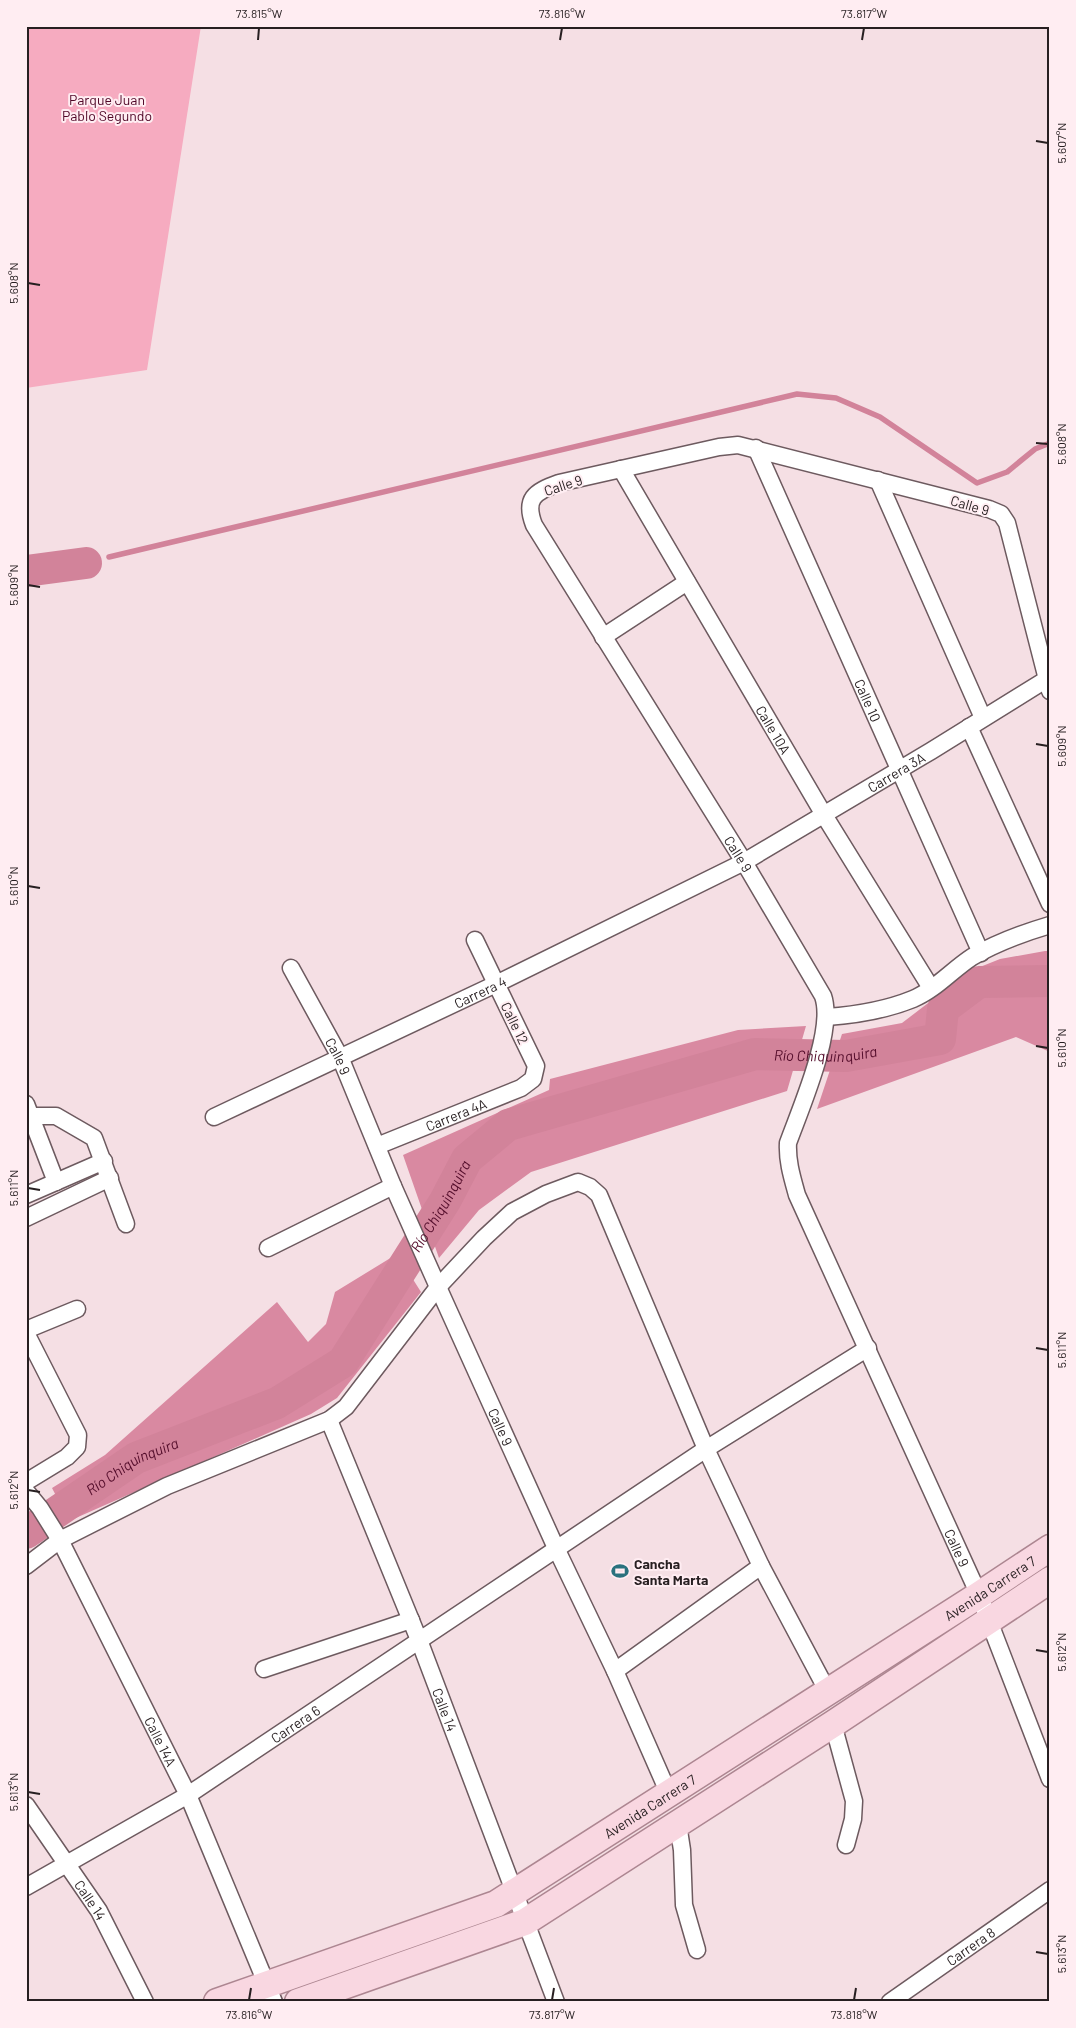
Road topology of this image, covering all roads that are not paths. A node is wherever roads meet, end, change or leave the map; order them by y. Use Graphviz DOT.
graph roads {
  1 [pos="756,448"];
  2 [pos="621,469"];
  3 [pos="878,480"];
  4 [pos="687,582"];
  5 [pos="604,637"];
  6 [pos="1048,685"];
  7 [pos="984,718"];
  8 [pos="969,727"];
  9 [pos="898,770"];
  10 [pos="824,815"];
  11 [pos="744,862"];
  12 [pos="1050,904"];
  13 [pos="1050,925"];
  14 [pos="475,940"];
  15 [pos="981,953"];
  16 [pos="291,968"];
  17 [pos="496,984"];
  18 [pos="931,988"];
  19 [pos="827,1017"];
  20 [pos="340,1057"];
  21 [pos="533,1079"];
  22 [pos="28,1110"];
  23 [pos="214,1117"];
  24 [pos="377,1146"];
  25 [pos="104,1161"];
  26 [pos="110,1178"];
  27 [pos="56,1182"];
  28 [pos="393,1186"];
  29 [pos="26,1195"];
  30 [pos="26,1218"];
  31 [pos="126,1224"];
  32 [pos="268,1248"];
  33 [pos="438,1287"];
  34 [pos="77,1309"];
  35 [pos="26,1331"];
  36 [pos="868,1348"];
  37 [pos="329,1420"];
  38 [pos="706,1449"];
  39 [pos="26,1482"];
  40 [pos="26,1491"];
  41 [pos="57,1534"];
  42 [pos="556,1548"];
  43 [pos="1050,1548"];
  44 [pos="26,1566"];
  45 [pos="761,1566"];
  46 [pos="1050,1580"];
  47 [pos="979,1595"];
  48 [pos="411,1620"];
  49 [pos="989,1622"];
  50 [pos="419,1640"];
  51 [pos="264,1669"];
  52 [pos="615,1672"];
  53 [pos="828,1692"];
  54 [pos="833,1724"];
  55 [pos="1050,1779"];
  56 [pos="669,1794"];
  57 [pos="188,1795"];
  58 [pos="26,1805"];
  59 [pos="678,1824"];
  60 [pos="846,1845"];
  61 [pos="67,1864"];
  62 [pos="26,1887"];
  63 [pos="1050,1890"];
  64 [pos="514,1893"];
  65 [pos="524,1922"];
  66 [pos="697,1950"];
  67 [pos="270,1993"];
  68 [pos="310,2000"];
  69 [pos="145,2002"];
  70 [pos="217,2002"];
  71 [pos="556,2002"];
  72 [pos="890,2002"];
  1 -- 2 [label="street, Calle 9"];
  1 -- 3 [label="street, Calle 9"];
  1 -- 9 [label="street, Calle 10"];
  2 -- 4 [label="street, Calle 10A"];
  2 -- 5 [label="street, Calle 9"];
  3 -- 6 [label="street, Calle 9"];
  3 -- 7 [label="street"];
  4 -- 5 [label="street"];
  4 -- 10 [label="street, Calle 10A"];
  5 -- 11 [label="street, Calle 9"];
  6 -- 7 [label="street, Carrera 3A"];
  7 -- 8 [label="street, Carrera 3A"];
  8 -- 9 [label="street, Carrera 3A"];
  8 -- 12 [label="street"];
  9 -- 10 [label="street, Carrera 3A"];
  9 -- 15 [label="street, Calle 10"];
  10 -- 11 [label="street, Carrera 3A"];
  10 -- 18 [label="street, Calle 10A"];
  11 -- 17 [label="street, Carrera 4"];
  11 -- 19 [label="street, Calle 9"];
  13 -- 15 [label="street"];
  14 -- 17 [label="street, Calle 12"];
  15 -- 18 [label="street"];
  16 -- 20 [label="street, Calle 9"];
  17 -- 20 [label="street, Carrera 4"];
  17 -- 21 [label="street, Calle 12"];
  18 -- 19 [label="street"];
  19 -- 36 [label="street, Calle 9"];
  20 -- 23 [label="street, Carrera 4"];
  20 -- 24 [label="street, Calle 9"];
  21 -- 24 [label="street, Carrera 4A"];
  22 -- 25 [label="street"];
  22 -- 27 [label="street"];
  24 -- 28 [label="street, Calle 9"];
  25 -- 26 [label="street"];
  25 -- 27 [label="street"];
  26 -- 30 [label="street"];
  26 -- 31 [label="street"];
  27 -- 29 [label="street"];
  28 -- 32 [label="street"];
  28 -- 33 [label="street, Calle 9"];
  33 -- 37 [label="street"];
  33 -- 38 [label="street"];
  33 -- 42 [label="street, Calle 9"];
  34 -- 35 [label="street"];
  35 -- 39 [label="street"];
  36 -- 38 [label="street"];
  36 -- 47 [label="street, Calle 9"];
  37 -- 41 [label="street"];
  37 -- 48 [label="street, Calle 14"];
  38 -- 42 [label="street"];
  38 -- 45 [label="street"];
  40 -- 41 [label="street, Calle 14A"];
  41 -- 44 [label="street"];
  41 -- 57 [label="street, Calle 14A"];
  42 -- 50 [label="street, Carrera 6"];
  42 -- 52 [label="street, Calle 9"];
  43 -- 47 [label="main road, Avenida Carrera 7"];
  45 -- 52 [label="street"];
  45 -- 53 [label="street"];
  46 -- 49 [label="main road, Avenida Carrera 7"];
  47 -- 49 [label="street, Calle 9"];
  47 -- 53 [label="main road, Avenida Carrera 7"];
  48 -- 50 [label="street, Calle 14"];
  48 -- 51 [label="street"];
  49 -- 54 [label="main road, Avenida Carrera 7"];
  49 -- 55 [label="street, Calle 9"];
  50 -- 57 [label="street, Carrera 6"];
  50 -- 64 [label="street, Calle 14"];
  52 -- 56 [label="street, Calle 9"];
  53 -- 56 [label="main road, Avenida Carrera 7"];
  54 -- 59 [label="main road, Avenida Carrera 7"];
  54 -- 60 [label="street"];
  56 -- 64 [label="main road, Avenida Carrera 7"];
  57 -- 61 [label="street, Carrera 6"];
  57 -- 67 [label="street, Calle 14A"];
  58 -- 61 [label="street, Calle 14"];
  59 -- 65 [label="main road, Avenida Carrera 7"];
  59 -- 66 [label="street"];
  61 -- 62 [label="street, Carrera 6"];
  61 -- 69 [label="street, Calle 14"];
  63 -- 72 [label="street, Carrera 8"];
  64 -- 65 [label="street, Calle 14"];
  64 -- 67 [label="main road, Avenida Carrera 7"];
  65 -- 68 [label="main road, Avenida Carrera 7"];
  65 -- 71 [label="street, Calle 14"];
  67 -- 70 [label="main road, Avenida Carrera 7"];
}
